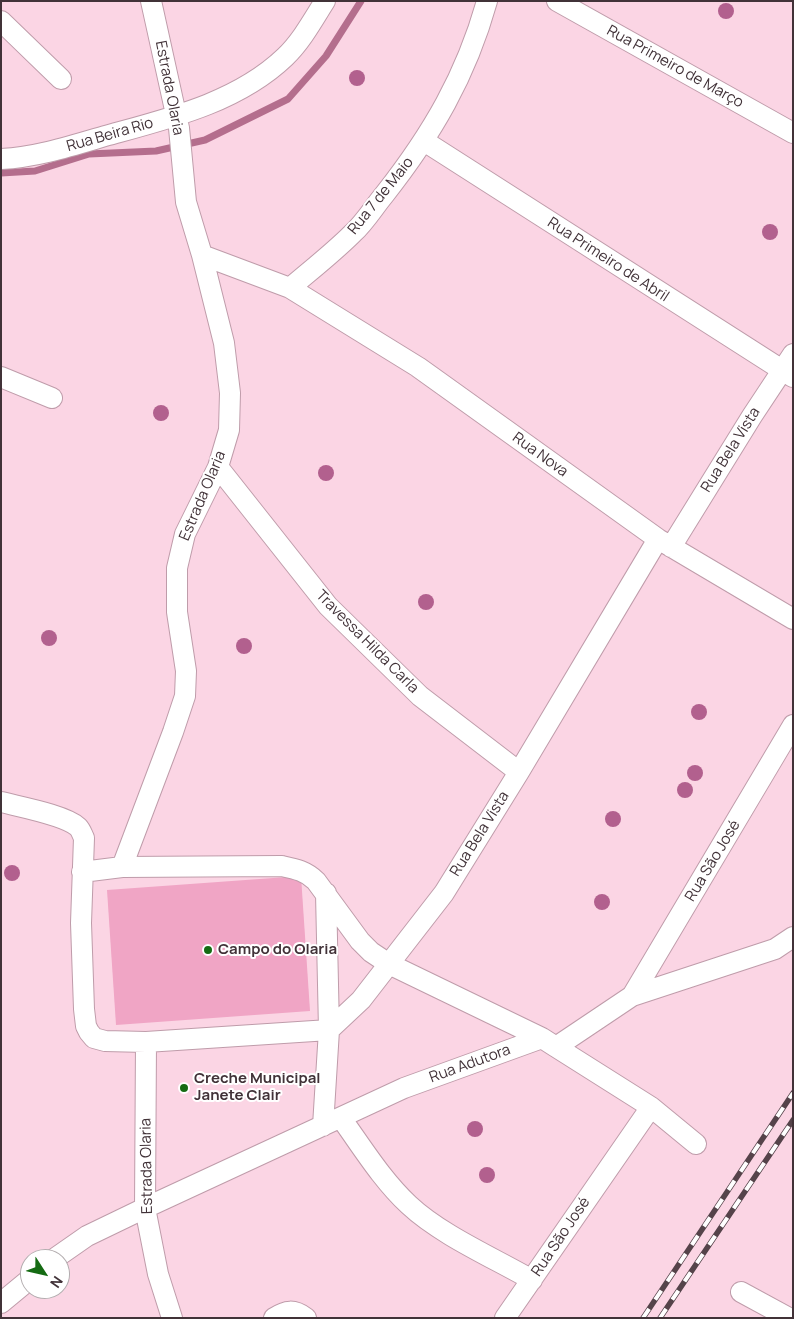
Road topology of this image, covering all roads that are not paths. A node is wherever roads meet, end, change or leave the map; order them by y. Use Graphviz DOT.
graph roads {
  1 [pos="151,1"];
  2 [pos="324,1"];
  3 [pos="487,1"];
  4 [pos="557,1"];
  5 [pos="1,20"];
  6 [pos="61,79"];
  7 [pos="178,122"];
  8 [pos="793,133"];
  9 [pos="424,141"];
  10 [pos="1,159"];
  11 [pos="202,256"];
  12 [pos="290,288"];
  13 [pos="793,354"];
  14 [pos="787,374"];
  15 [pos="1,376"];
  16 [pos="52,398"];
  17 [pos="218,467"];
  18 [pos="664,543"];
  19 [pos="793,619"];
  20 [pos="793,725"];
  21 [pos="518,772"];
  22 [pos="1,802"];
  23 [pos="122,867"];
  24 [pos="82,872"];
  25 [pos="326,894"];
  26 [pos="793,937"];
  27 [pos="389,964"];
  28 [pos="632,996"];
  29 [pos="329,1030"];
  30 [pos="146,1042"];
  31 [pos="549,1042"];
  32 [pos="650,1107"];
  33 [pos="332,1122"];
  34 [pos="696,1144"];
  35 [pos="144,1208"];
  36 [pos="68,1249"];
  37 [pos="532,1280"];
  38 [pos="20,1287"];
  39 [pos="741,1292"];
  40 [pos="1,1303"];
  41 [pos="172,1318"];
  42 [pos="274,1318"];
  43 [pos="306,1318"];
  44 [pos="505,1318"];
  45 [pos="789,1318"];
  1 -- 7 [label="street, Estrada Olaria"];
  2 -- 7 [label="street, Rua Beira Rio"];
  3 -- 9 [label="street, Rua 7 de Maio"];
  4 -- 8 [label="street, Rua Primeiro de Março"];
  5 -- 6 [label="street"];
  7 -- 10 [label="street, Rua Beira Rio"];
  7 -- 11 [label="street, Estrada Olaria"];
  9 -- 12 [label="street, Rua 7 de Maio"];
  9 -- 14 [label="street, Rua Primeiro de Abril"];
  11 -- 12 [label="street"];
  11 -- 17 [label="street, Estrada Olaria"];
  12 -- 18 [label="street, Rua Nova"];
  13 -- 14 [label="street, Rua Bela Vista"];
  14 -- 18 [label="street, Rua Bela Vista"];
  15 -- 16 [label="street"];
  17 -- 21 [label="street, Travessa Hilda Carla"];
  17 -- 23 [label="street, Estrada Olaria"];
  18 -- 19 [label="street, Rua Nova"];
  18 -- 21 [label="street, Rua Bela Vista"];
  20 -- 28 [label="street, Rua São José"];
  21 -- 27 [label="street, Rua Bela Vista"];
  22 -- 24 [label="street"];
  23 -- 24 [label="street"];
  23 -- 25 [label="street"];
  24 -- 30 [label="street"];
  25 -- 27 [label="street"];
  25 -- 29 [label="street"];
  26 -- 28 [label="street, Rua Adutora"];
  27 -- 29 [label="street, Rua Bela Vista"];
  27 -- 31 [label="street"];
  28 -- 31 [label="street, Rua Adutora"];
  29 -- 30 [label="street"];
  29 -- 33 [label="street"];
  30 -- 35 [label="street, Estrada Olaria"];
  31 -- 32 [label="street"];
  31 -- 33 [label="street, Rua Adutora"];
  32 -- 34 [label="street"];
  32 -- 37 [label="street, Rua São José"];
  33 -- 35 [label="street, Rua Adutora"];
  33 -- 37 [label="street"];
  35 -- 36 [label="street, Rua Adutora"];
  35 -- 41 [label="street, Estrada Olaria"];
  37 -- 44 [label="street, Rua São José"];
  38 -- 40 [label="street"];
  39 -- 45 [label="street"];
  42 -- 43 [label="street"];
}
